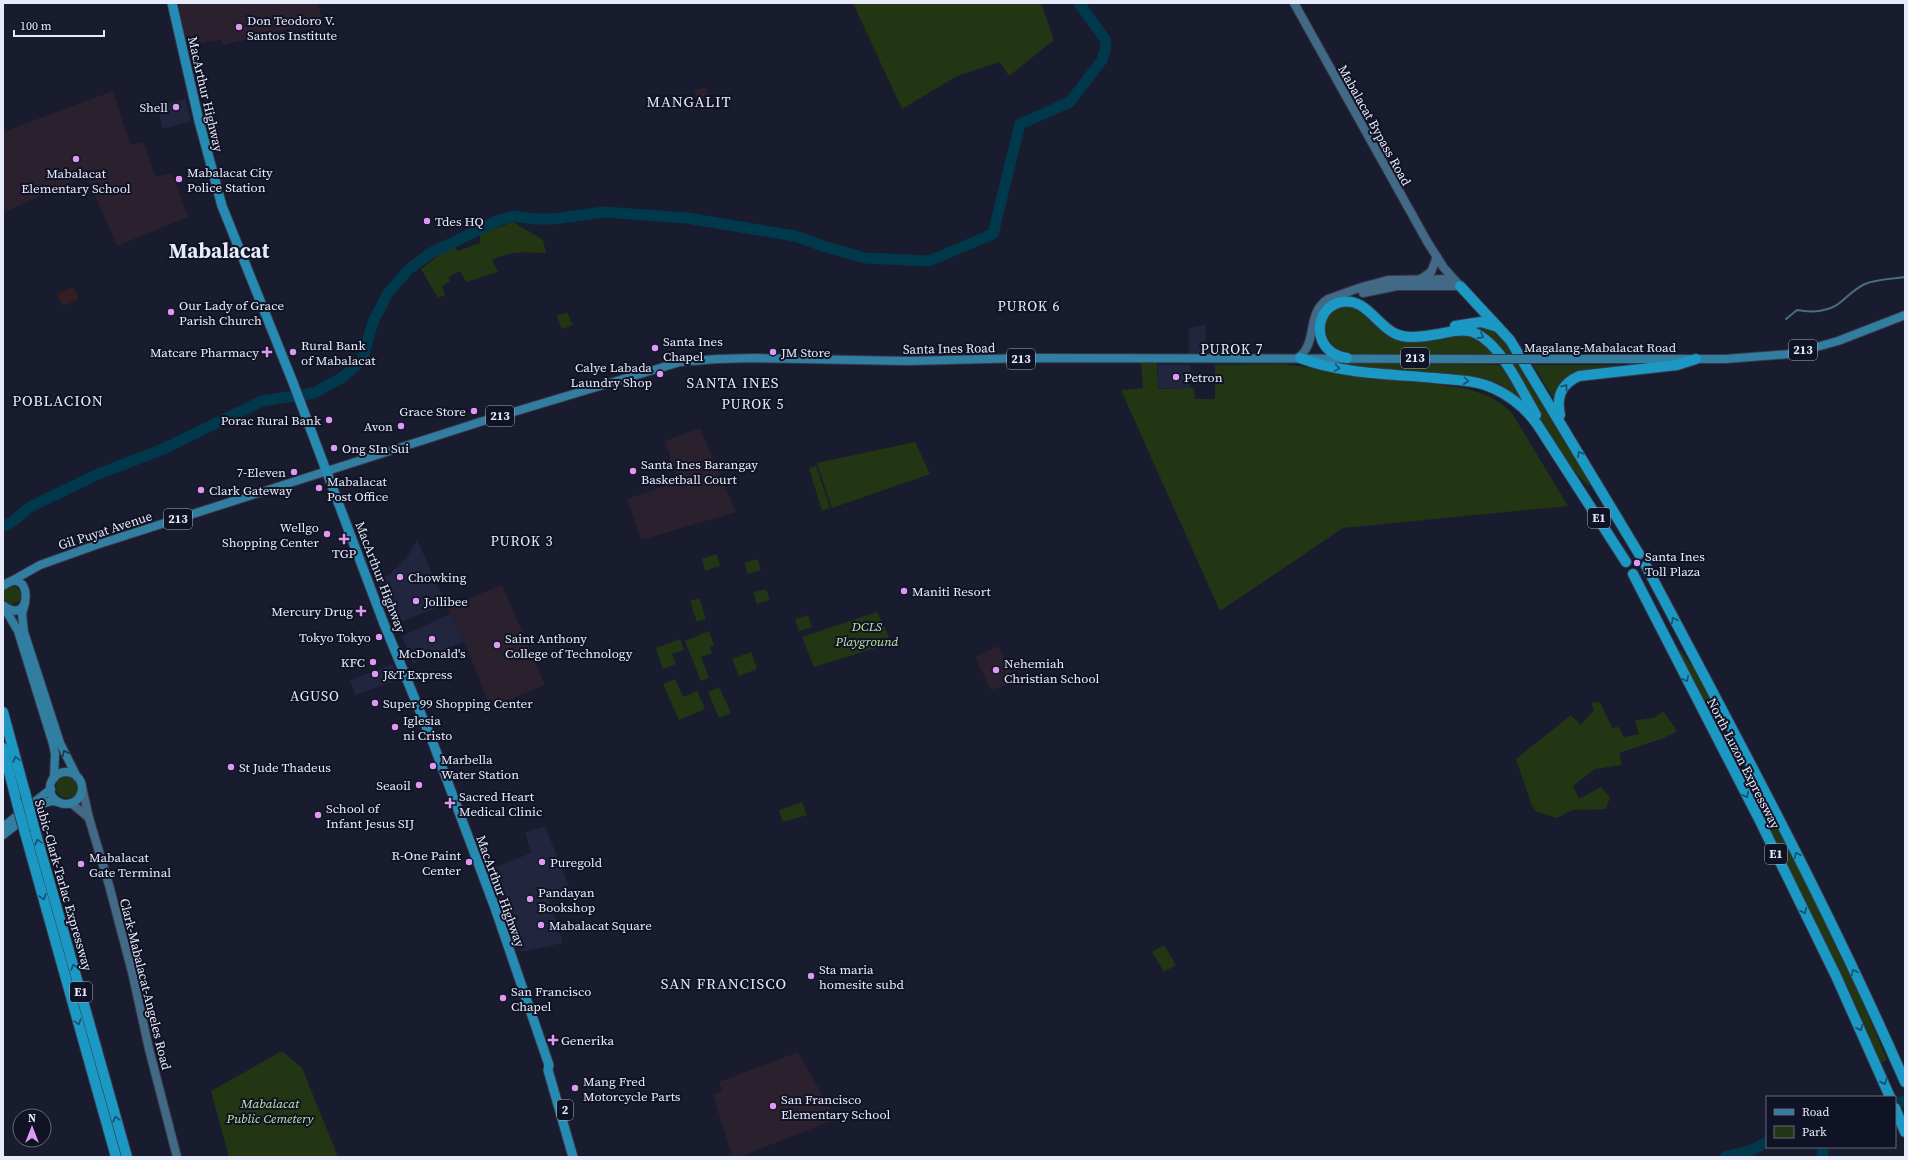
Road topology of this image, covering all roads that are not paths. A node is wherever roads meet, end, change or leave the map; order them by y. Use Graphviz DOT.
graph roads {
  1 [pos="172,3"];
  2 [pos="1294,3"];
  3 [pos="1437,257"];
  4 [pos="1421,279"];
  5 [pos="1457,282"];
  6 [pos="1363,293"];
  7 [pos="1339,295"];
  8 [pos="1905,315"];
  9 [pos="1501,329"];
  10 [pos="1288,358"];
  11 [pos="1299,358"];
  12 [pos="1347,358"];
  13 [pos="1696,359"];
  14 [pos="1562,423"];
  15 [pos="1553,445"];
  16 [pos="325,470"];
  17 [pos="1639,554"];
  18 [pos="1626,562"];
  19 [pos="1646,566"];
  20 [pos="32,570"];
  21 [pos="1633,574"];
  22 [pos="6,584"];
  23 [pos="26,590"];
  24 [pos="25,604"];
  25 [pos="4,606"];
  26 [pos="3,712"];
  27 [pos="3,748"];
  28 [pos="78,777"];
  29 [pos="54,778"];
  30 [pos="82,787"];
  31 [pos="51,789"];
  32 [pos="62,803"];
  33 [pos="71,803"];
  34 [pos="88,818"];
  35 [pos="3,827"];
  36 [pos="3,836"];
  37 [pos="549,1065"];
  38 [pos="1905,1082"];
  39 [pos="1890,1096"];
  40 [pos="1896,1110"];
  41 [pos="1905,1132"];
  42 [pos="116,1157"];
  43 [pos="127,1157"];
  44 [pos="177,1157"];
  45 [pos="573,1157"];
  46 [pos="576,1157"];
  1 -- 16 [label="highway, MacArthur Highway / 2"];
  2 -- 3 [label="main road, Mabalacat Bypass Road"];
  3 -- 4 [label="main road"];
  3 -- 5 [label="main road, Mabalacat Bypass Road"];
  4 -- 5 [label="main road"];
  4 -- 7 [label="main road"];
  5 -- 6 [label="main road"];
  5 -- 9 [label="highway"];
  7 -- 9 [label="highway"];
  7 -- 11 [label="main road"];
  8 -- 13 [label="main road, Magalang-Mabalacat Road / 213"];
  9 -- 14 [label="highway"];
  10 -- 11 [label="main road, Magalang-Mabalacat Road / 213"];
  10 -- 16 [label="main road, Santa Ines Road / 213"];
  11 -- 12 [label="main road, Magalang-Mabalacat Road / 213"];
  11 -- 15 [label="highway, one-way"];
  12 -- 13 [label="main road, Magalang-Mabalacat Road / 213, bridge"];
  12 -- 15 [label="highway, one-way"];
  14 -- 13 [label="highway, one-way"];
  17 -- 14 [label="highway, E1, one-way"];
  15 -- 18 [label="highway, E1"];
  16 -- 20 [label="main road, Gil Puyat Avenue / 213"];
  16 -- 37 [label="highway, MacArthur Highway / 2"];
  38 -- 19 [label="highway, North Luzon Expressway / E1, one-way"];
  20 -- 22 [label="main road, Gil Puyat Avenue / 213"];
  20 -- 23 [label="main road"];
  21 -- 39 [label="highway, North Luzon Expressway / E1, one-way"];
  22 -- 23 [label="main road, 213"];
  23 -- 24 [label="main road"];
  24 -- 25 [label="main road"];
  28 -- 24 [label="main road, one-way"];
  25 -- 29 [label="main road"];
  43 -- 26 [label="highway, Subic-Clark-Tarlac Expressway / E1, one-way, bridge"];
  27 -- 42 [label="highway, Subic-Clark-Tarlac Expressway / E1, one-way, bridge"];
  28 -- 29 [label="main road"];
  28 -- 30 [label="main road"];
  29 -- 31 [label="main road"];
  30 -- 33 [label="main road"];
  30 -- 34 [label="main road, Clark-Mabalacat-Angeles Road"];
  31 -- 32 [label="main road"];
  31 -- 35 [label="main road"];
  32 -- 33 [label="main road"];
  32 -- 36 [label="main road"];
  33 -- 34 [label="main road"];
  34 -- 44 [label="main road, Clark-Mabalacat-Angeles Road"];
  37 -- 45 [label="highway, MacArthur Highway / 2"];
  37 -- 46 [label="highway, MacArthur Highway / 2"];
  40 -- 41 [label="highway"];
}
